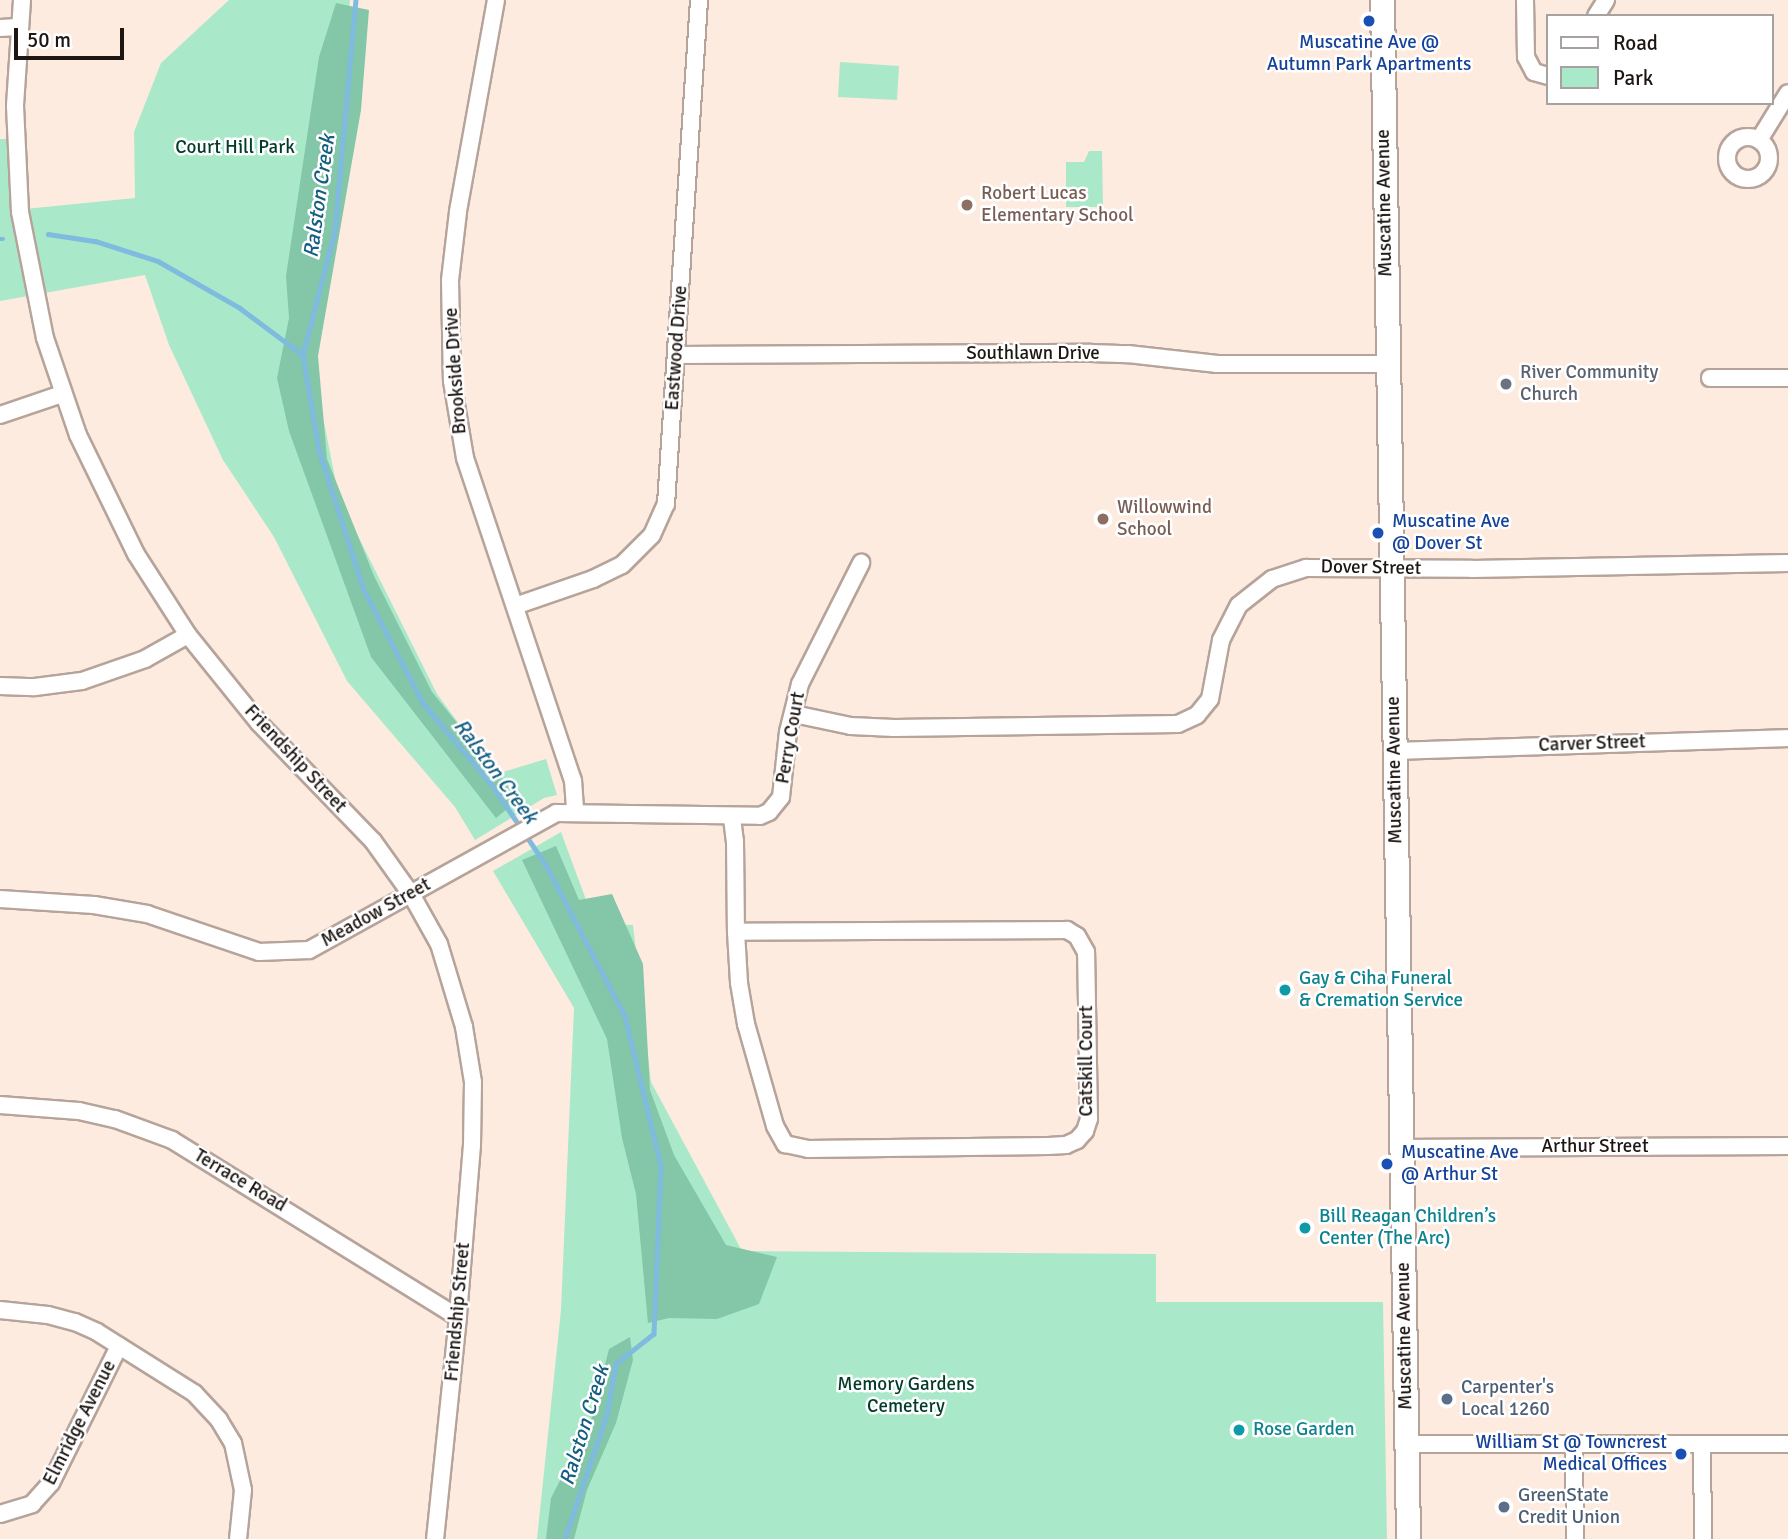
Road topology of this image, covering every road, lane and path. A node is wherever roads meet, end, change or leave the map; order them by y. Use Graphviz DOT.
graph roads {
  1 [pos="22,0"];
  2 [pos="496,0"];
  3 [pos="699,0"];
  4 [pos="1382,0"];
  5 [pos="1525,0"];
  6 [pos="18,27"];
  7 [pos="0,28"];
  8 [pos="1546,75"];
  9 [pos="1788,93"];
  10 [pos="1759,140"];
  11 [pos="677,355"];
  12 [pos="1388,364"];
  13 [pos="1710,378"];
  14 [pos="1788,378"];
  15 [pos="62,394"];
  16 [pos="0,415"];
  17 [pos="861,563"];
  18 [pos="1788,563"];
  19 [pos="1392,568"];
  20 [pos="515,606"];
  21 [pos="188,635"];
  22 [pos="0,686"];
  23 [pos="794,714"];
  24 [pos="1788,738"];
  25 [pos="1395,751"];
  26 [pos="575,812"];
  27 [pos="732,818"];
  28 [pos="411,894"];
  29 [pos="0,899"];
  30 [pos="736,932"];
  31 [pos="0,1105"];
  32 [pos="1788,1146"];
  33 [pos="1401,1148"];
  34 [pos="0,1310"];
  35 [pos="458,1317"];
  36 [pos="119,1346"];
  37 [pos="1407,1444"];
  38 [pos="1574,1444"];
  39 [pos="1702,1444"];
  40 [pos="1788,1444"];
  41 [pos="0,1514"];
  42 [pos="238,1539"];
  43 [pos="435,1539"];
  44 [pos="1408,1539"];
  45 [pos="1575,1539"];
  46 [pos="1703,1539"];
  1 -- 6 [label="street, Friendship Street"];
  2 -- 20 [label="street, Brookside Drive"];
  3 -- 11 [label="street, Eastwood Drive"];
  4 -- 12 [label="main road, Muscatine Avenue"];
  5 -- 8 [label="street"];
  6 -- 7 [label="street"];
  6 -- 15 [label="street, Friendship Street"];
  9 -- 10 [label="street"];
  11 -- 12 [label="street, Southlawn Drive"];
  11 -- 20 [label="street, Eastwood Drive"];
  12 -- 19 [label="main road, Muscatine Avenue"];
  13 -- 14 [label="street"];
  15 -- 16 [label="street"];
  15 -- 21 [label="street, Friendship Street"];
  17 -- 23 [label="street, Perry Court"];
  18 -- 19 [label="street, Dover Street"];
  19 -- 23 [label="street, Dover Street"];
  19 -- 25 [label="main road, Muscatine Avenue"];
  20 -- 26 [label="street, Brookside Drive"];
  21 -- 22 [label="street"];
  21 -- 28 [label="street, Friendship Street"];
  23 -- 27 [label="street, Perry Court"];
  24 -- 25 [label="street, Carver Street"];
  25 -- 33 [label="main road, Muscatine Avenue"];
  26 -- 27 [label="street, Perry Court"];
  26 -- 28 [label="street, Meadow Street"];
  27 -- 30 [label="street, Catskill Court"];
  28 -- 29 [label="street, Meadow Street"];
  28 -- 35 [label="street, Friendship Street"];
  30 -- 30 [label="street, Catskill Court"];
  31 -- 35 [label="street, Terrace Road"];
  32 -- 33 [label="street, Arthur Street"];
  33 -- 37 [label="main road, Muscatine Avenue"];
  34 -- 36 [label="street"];
  35 -- 43 [label="street, Friendship Street"];
  36 -- 41 [label="street, Elmridge Avenue"];
  36 -- 42 [label="street"];
  37 -- 38 [label="street"];
  37 -- 44 [label="main road, Muscatine Avenue"];
  38 -- 39 [label="street"];
  38 -- 45 [label="street"];
  39 -- 40 [label="street"];
  39 -- 46 [label="street"];
}
